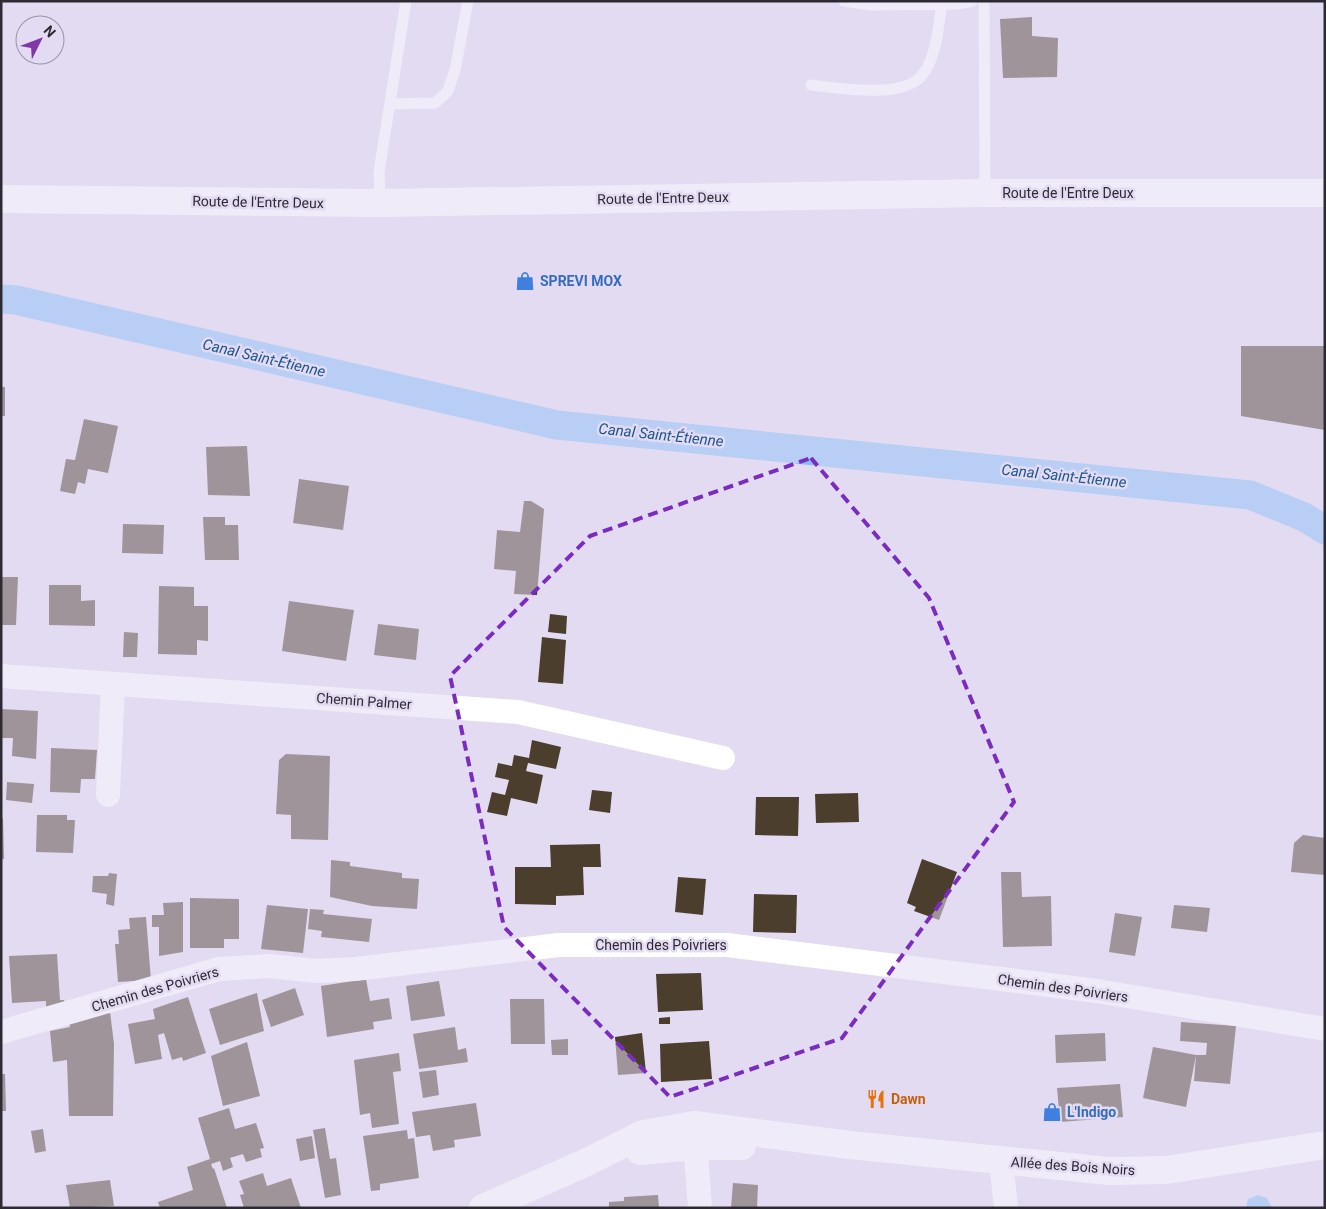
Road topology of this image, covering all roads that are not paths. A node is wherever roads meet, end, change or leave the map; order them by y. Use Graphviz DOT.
graph roads {
  1 [pos="406,1"];
  2 [pos="468,1"];
  3 [pos="844,1"];
  4 [pos="972,1"];
  5 [pos="984,1"];
  6 [pos="942,4"];
  7 [pos="811,85"];
  8 [pos="390,104"];
  9 [pos="985,193"];
  10 [pos="1325,193"];
  11 [pos="1,199"];
  12 [pos="380,203"];
  13 [pos="1,676"];
  14 [pos="113,684"];
  15 [pos="723,758"];
  16 [pos="108,795"];
  17 [pos="1325,1029"];
  18 [pos="1,1032"];
  19 [pos="695,1136"];
  20 [pos="1325,1145"];
  21 [pos="1001,1161"];
  22 [pos="483,1208"];
  23 [pos="700,1208"];
  24 [pos="1006,1208"];
  1 -- 8 [label="lane"];
  2 -- 8 [label="lane"];
  3 -- 6 [label="lane"];
  4 -- 6 [label="lane"];
  5 -- 9 [label="lane"];
  6 -- 7 [label="lane"];
  8 -- 12 [label="lane"];
  9 -- 10 [label="main road, Route de l'Entre Deux"];
  9 -- 12 [label="main road, Route de l'Entre Deux"];
  11 -- 12 [label="main road, Route de l'Entre Deux"];
  13 -- 14 [label="street, Chemin Palmer"];
  14 -- 15 [label="street, Chemin Palmer"];
  14 -- 16 [label="street"];
  17 -- 18 [label="street, Chemin des Poivriers"];
  19 -- 21 [label="main road, Allée des Bois Noirs"];
  19 -- 22 [label="main road, Allée des Bois Noirs"];
  19 -- 23 [label="street"];
  20 -- 21 [label="main road, Allée des Bois Noirs"];
  21 -- 24 [label="street"];
}
